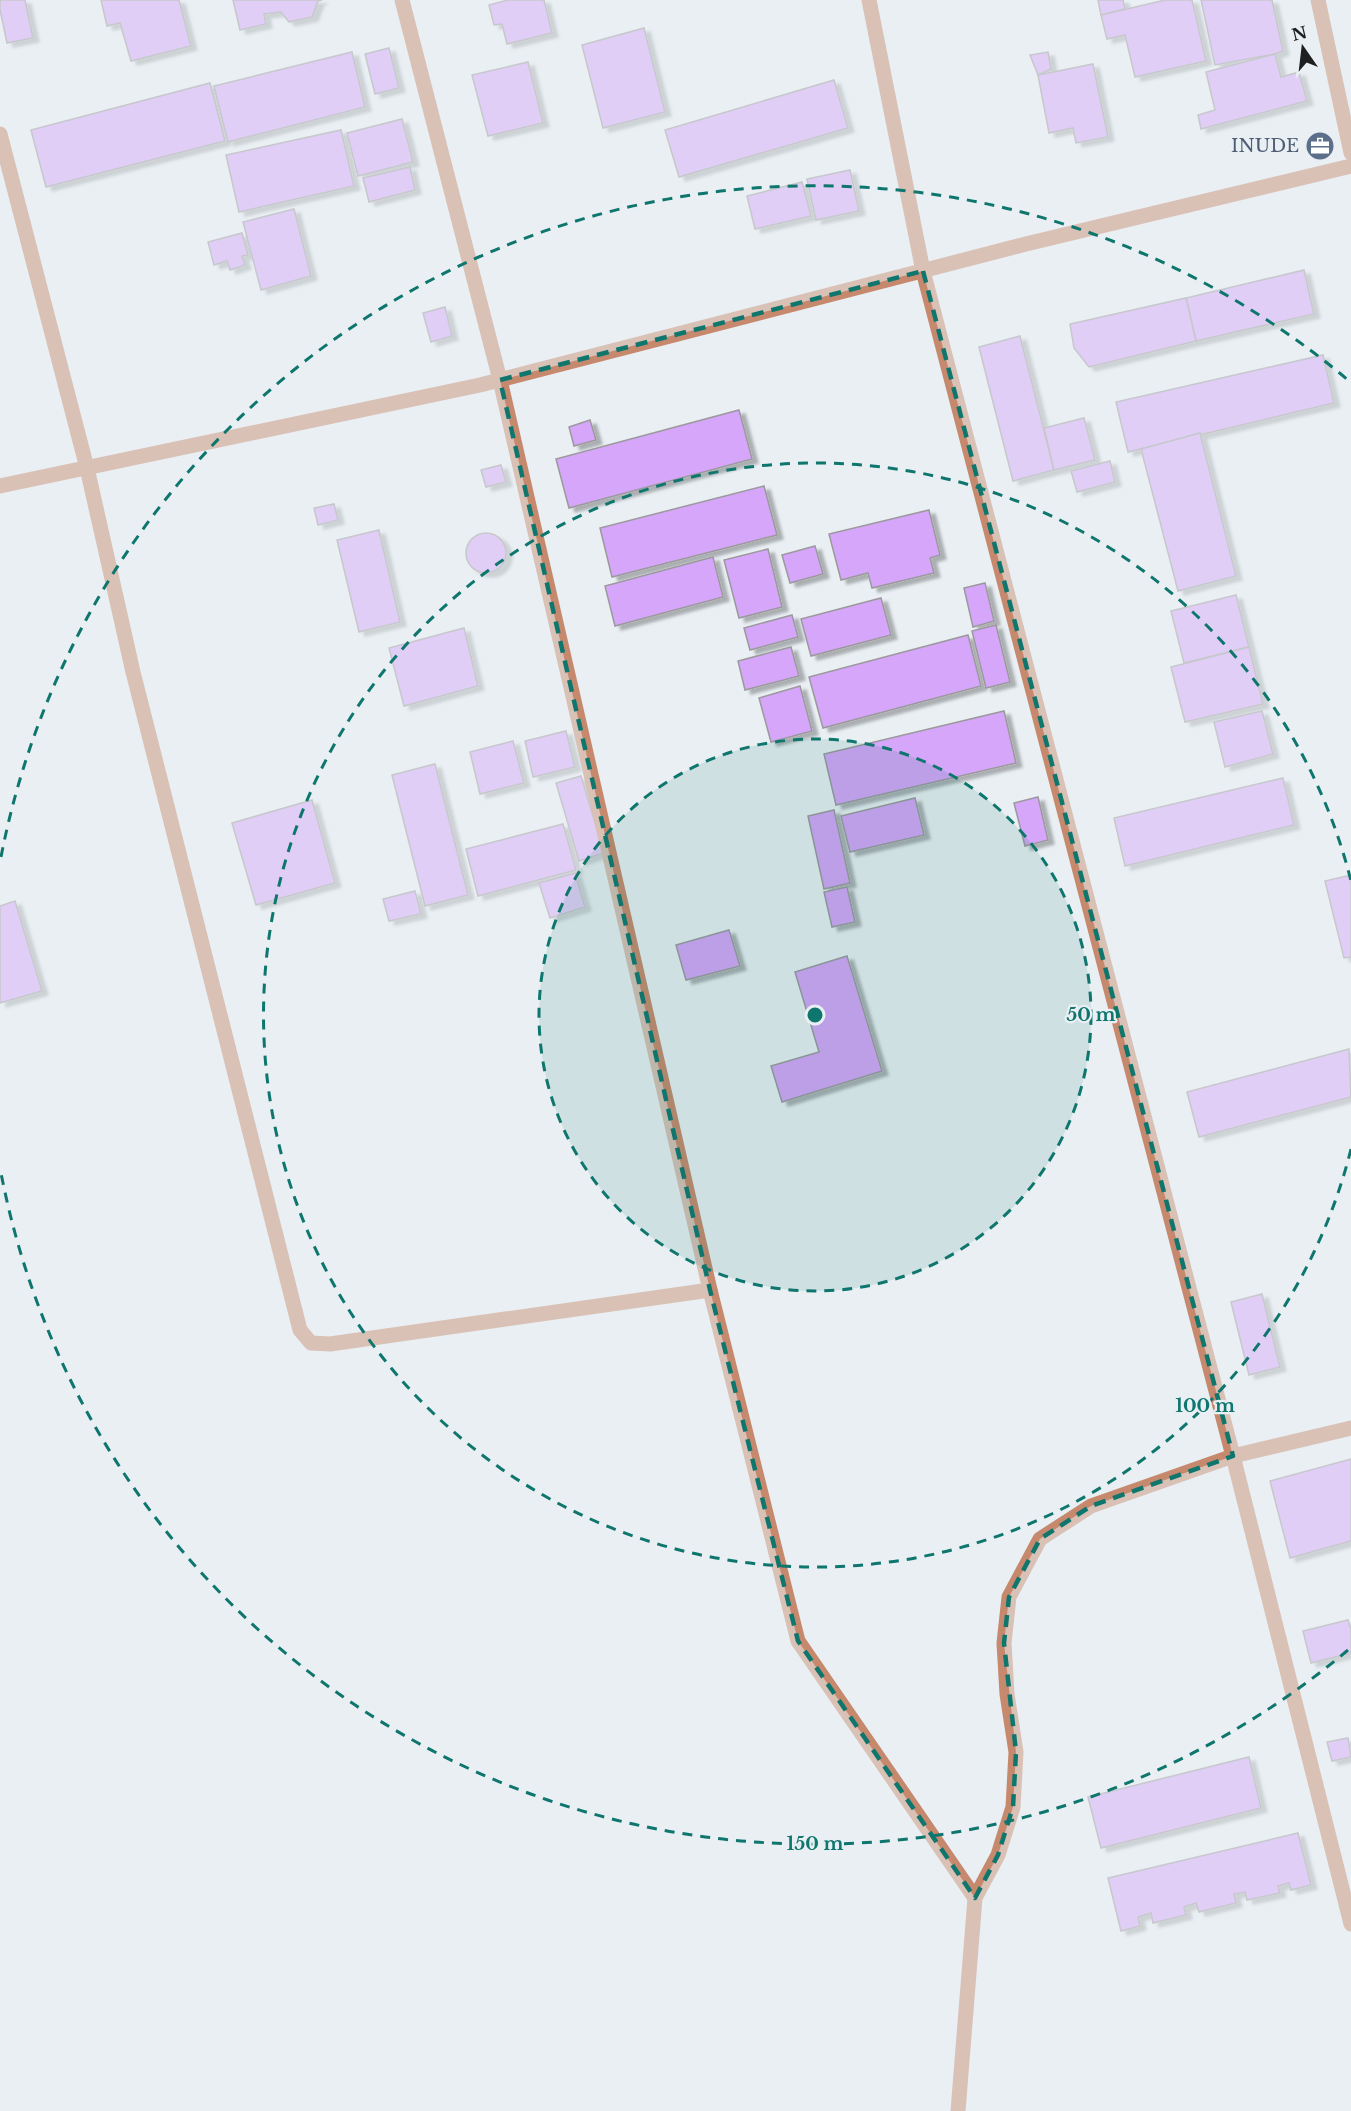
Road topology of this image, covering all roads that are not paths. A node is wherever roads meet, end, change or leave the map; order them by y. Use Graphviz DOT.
graph roads {
  1 [pos="402,0"];
  2 [pos="869,0"];
  3 [pos="1318,0"];
  4 [pos="0,134"];
  5 [pos="1351,153"];
  6 [pos="1351,166"];
  7 [pos="923,271"];
  8 [pos="500,380"];
  9 [pos="87,468"];
  10 [pos="0,486"];
  11 [pos="710,1290"];
  12 [pos="1351,1428"];
  13 [pos="1233,1456"];
  14 [pos="975,1898"];
  15 [pos="1351,1924"];
  16 [pos="958,2111"];
  1 -- 8 [label="street"];
  2 -- 7 [label="street"];
  3 -- 5 [label="street"];
  4 -- 9 [label="street"];
  6 -- 7 [label="street"];
  7 -- 8 [label="street"];
  7 -- 13 [label="street"];
  8 -- 9 [label="street"];
  8 -- 11 [label="street"];
  9 -- 10 [label="street"];
  9 -- 11 [label="street"];
  11 -- 14 [label="street"];
  12 -- 13 [label="street"];
  13 -- 14 [label="street"];
  13 -- 15 [label="street"];
  14 -- 16 [label="street"];
}
